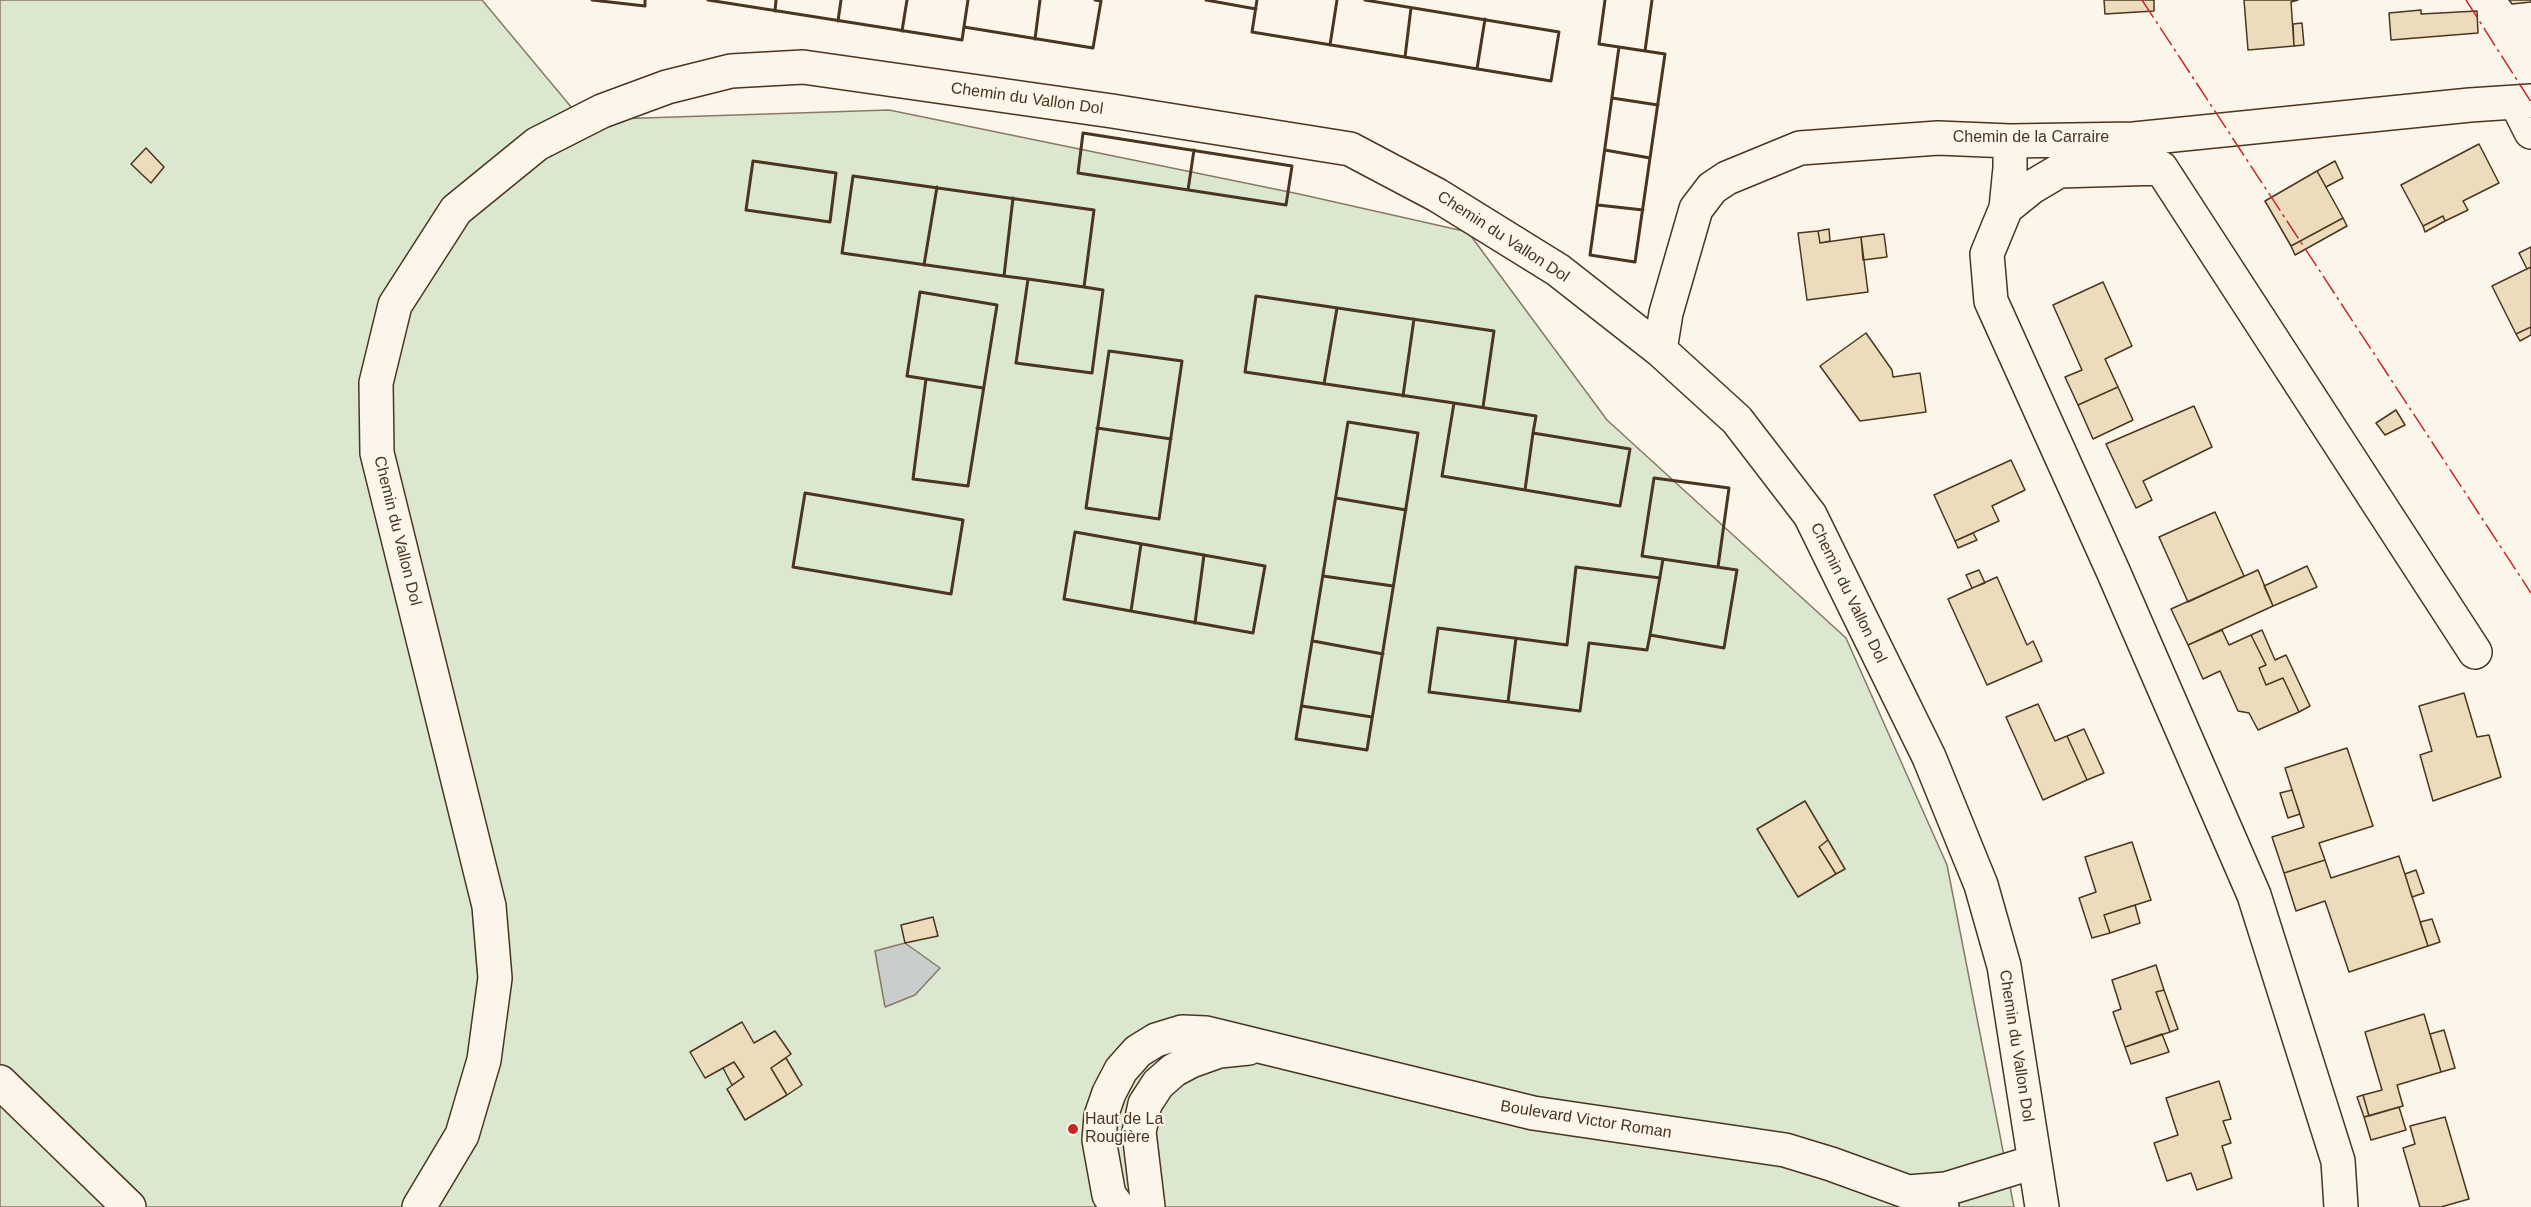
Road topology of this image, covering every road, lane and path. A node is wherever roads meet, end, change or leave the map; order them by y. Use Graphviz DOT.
graph roads {
  1 [pos="2524,102"];
  2 [pos="2531,132"];
  3 [pos="2010,141"];
  4 [pos="2006,208"];
  5 [pos="1660,350"];
  6 [pos="2475,652"];
  7 [pos="1263,1047"];
  8 [pos="0,1082"];
  9 [pos="2034,1162"];
  10 [pos="1908,1192"];
  11 [pos="129,1207"];
  12 [pos="419,1207"];
  13 [pos="1118,1207"];
  14 [pos="1148,1207"];
  15 [pos="1942,1207"];
  16 [pos="2042,1207"];
  17 [pos="2341,1207"];
  1 -- 2 [label="street"];
  1 -- 3 [label="street, Chemin de la Carraire"];
  3 -- 4 [label="street"];
  3 -- 5 [label="street, Chemin de la Carraire"];
  4 -- 6 [label="street"];
  4 -- 17 [label="street"];
  5 -- 9 [label="street, Chemin du Vallon Dol"];
  5 -- 12 [label="street, Chemin du Vallon Dol"];
  7 -- 10 [label="street, Boulevard Victor Roman"];
  7 -- 13 [label="street, Boulevard Victor Roman"];
  7 -- 14 [label="street, Boulevard Victor Roman"];
  8 -- 11 [label="street"];
  9 -- 10 [label="street, Boulevard Victor Roman"];
  9 -- 16 [label="street, Chemin du Vallon Dol"];
  10 -- 15 [label="street, Boulevard Victor Roman"];
}
